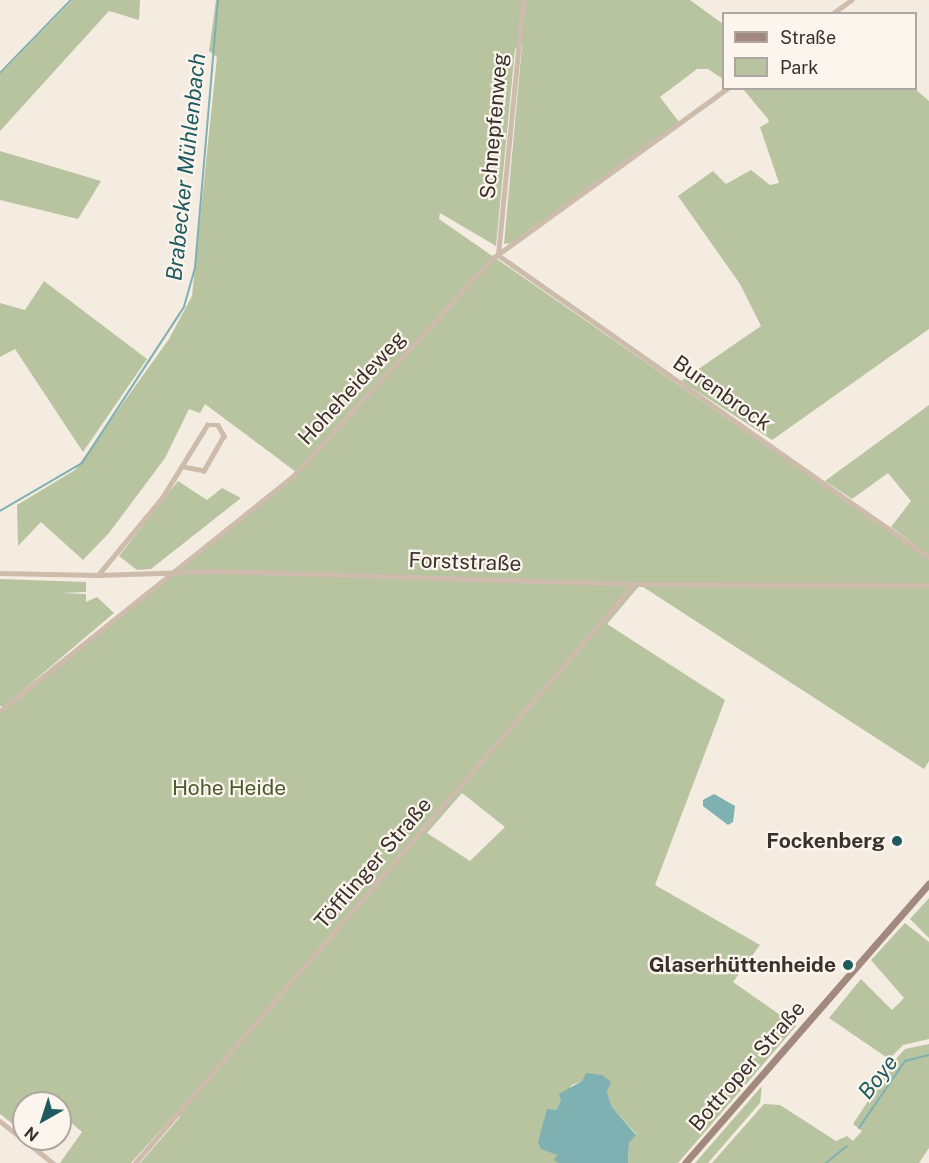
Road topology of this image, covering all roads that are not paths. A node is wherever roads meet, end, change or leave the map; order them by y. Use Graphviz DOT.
graph roads {
  1 [pos="523,0"];
  2 [pos="851,0"];
  3 [pos="835,12"];
  4 [pos="725,90"];
  5 [pos="498,255"];
  6 [pos="184,467"];
  7 [pos="929,557"];
  8 [pos="0,573"];
  9 [pos="170,573"];
  10 [pos="98,575"];
  11 [pos="634,584"];
  12 [pos="929,585"];
  13 [pos="0,711"];
  14 [pos="929,883"];
  15 [pos="0,1120"];
  16 [pos="53,1163"];
  17 [pos="135,1163"];
  18 [pos="685,1163"];
  1 -- 5 [label="street, Schnepfenweg"];
  2 -- 3 [label="street"];
  4 -- 5 [label="street, Hoheheideweg"];
  5 -- 7 [label="street, Burenbrock"];
  5 -- 9 [label="street, Hoheheideweg"];
  6 -- 6 [label="street"];
  6 -- 10 [label="street"];
  8 -- 10 [label="street, Forststraße"];
  9 -- 10 [label="street, Forststraße"];
  9 -- 11 [label="street, Forststraße"];
  9 -- 13 [label="street, Hoheheideweg"];
  11 -- 12 [label="street, Forststraße"];
  11 -- 17 [label="street, Töfflinger Straße"];
  14 -- 18 [label="main road, Bottroper Straße"];
  15 -- 16 [label="street"];
}
